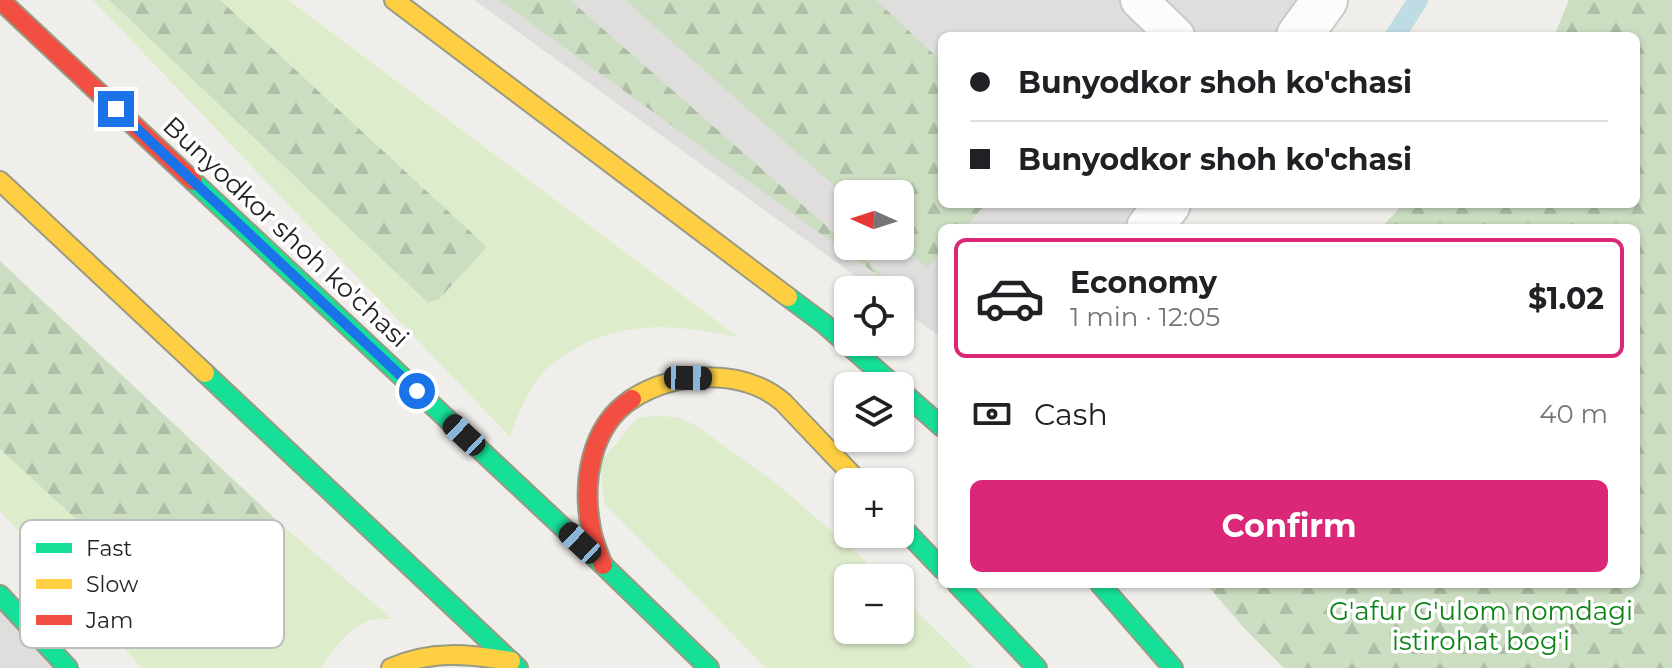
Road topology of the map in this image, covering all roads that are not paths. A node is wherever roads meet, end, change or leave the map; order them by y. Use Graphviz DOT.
graph roads {
  1 [pos="0,0"];
  2 [pos="394,0"];
  3 [pos="1139,0"];
  4 [pos="1325,0"];
  5 [pos="1172,32"];
  6 [pos="1302,32"];
  7 [pos="0,181"];
  8 [pos="1165,208"];
  9 [pos="1152,224"];
  10 [pos="879,372"];
  11 [pos="914,402"];
  12 [pos="938,423"];
  13 [pos="846,468"];
  14 [pos="914,540"];
  15 [pos="603,565"];
  16 [pos="938,565"];
  17 [pos="961,588"];
  18 [pos="1103,588"];
  19 [pos="0,595"];
  20 [pos="20,616"];
  21 [pos="49,648"];
  22 [pos="515,665"];
  23 [pos="68,668"];
  24 [pos="391,668"];
  25 [pos="709,668"];
  26 [pos="1037,668"];
  27 [pos="1173,668"];
  1 -- 15 [label="main road, Bunyodkor shoh ko'chasi"];
  2 -- 10 [label="main road"];
  3 -- 5 [label="lane"];
  4 -- 6 [label="street"];
  7 -- 22 [label="main road"];
  8 -- 9 [label="street"];
  11 -- 12 [label="main road"];
  13 -- 15 [label="main road"];
  14 -- 16 [label="main road"];
  15 -- 25 [label="main road, Bunyodkor shoh ko'chasi"];
  17 -- 26 [label="main road"];
  18 -- 27 [label="main road"];
  19 -- 20 [label="main road"];
  21 -- 23 [label="main road"];
  22 -- 24 [label="main road"];
}
